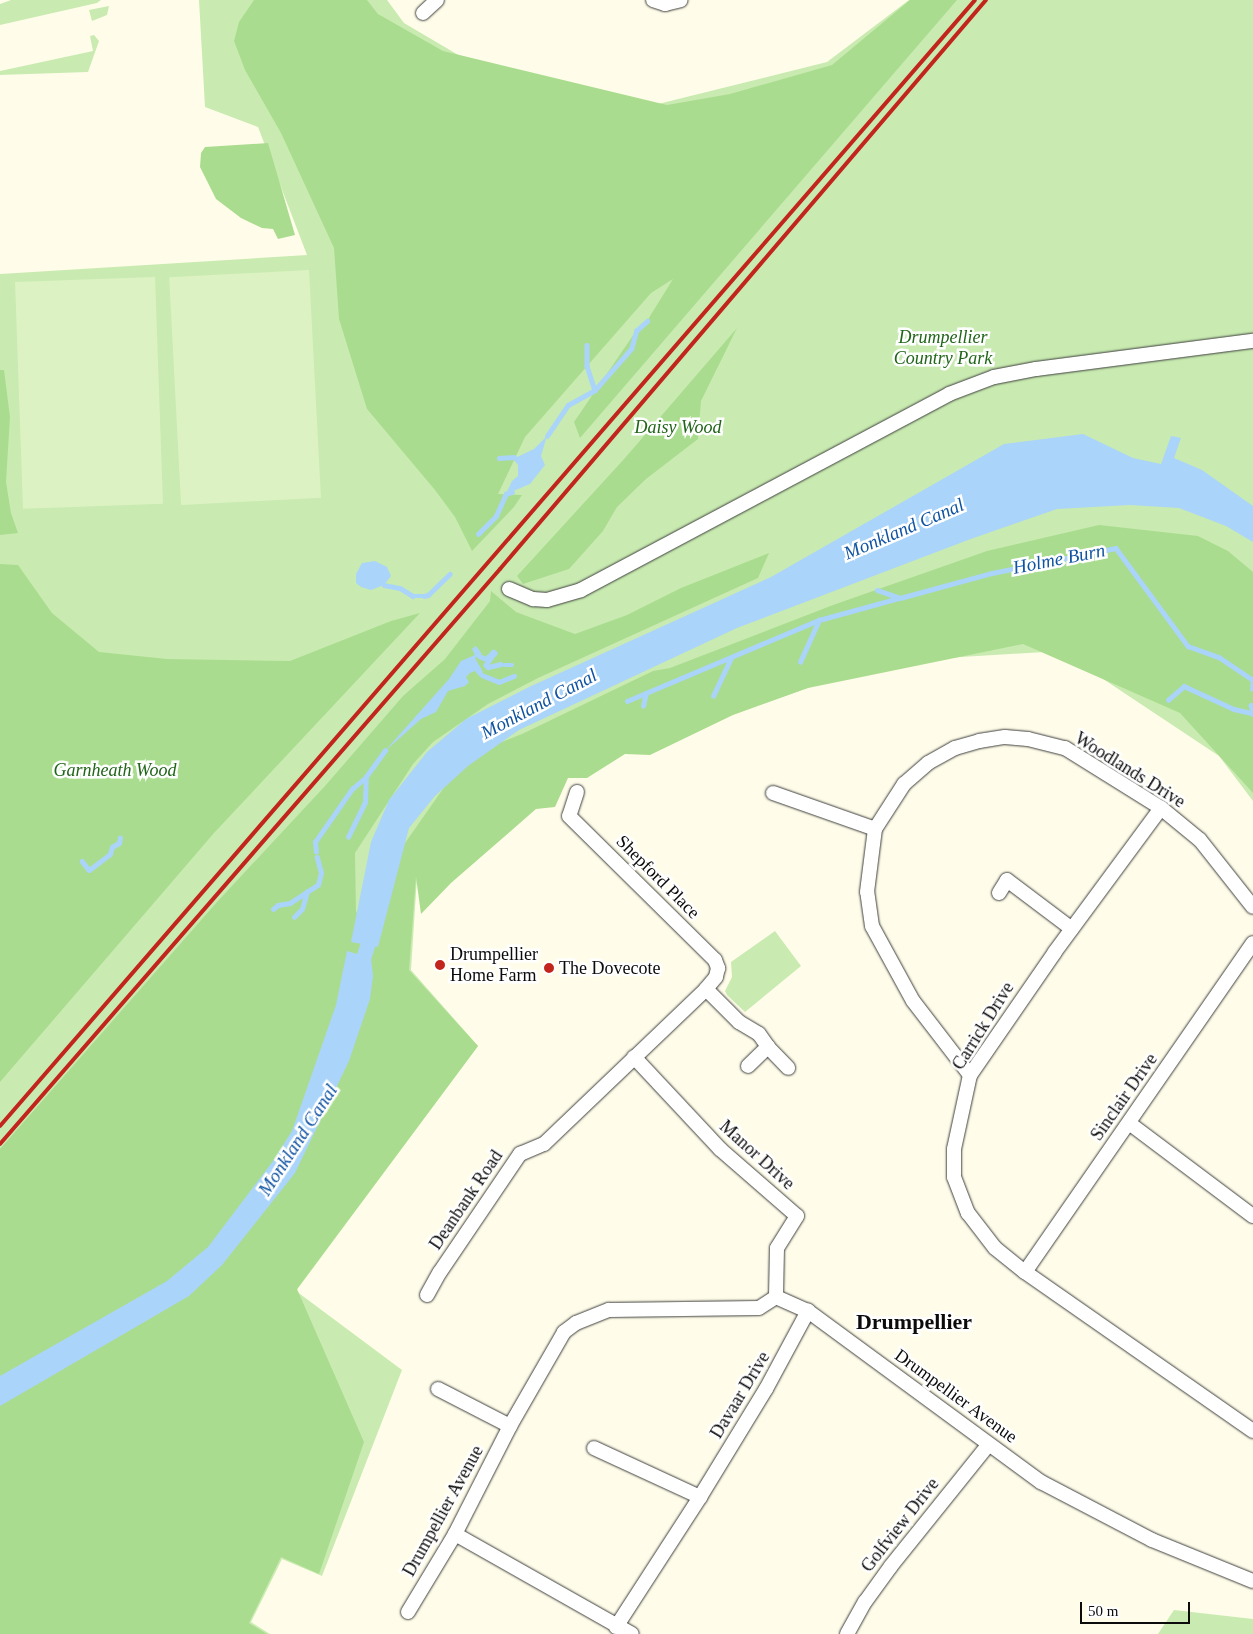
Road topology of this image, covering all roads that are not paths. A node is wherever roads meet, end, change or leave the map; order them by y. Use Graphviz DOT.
graph roads {
  1 [pos="438,0"];
  2 [pos="653,0"];
  3 [pos="681,0"];
  4 [pos="423,13"];
  5 [pos="1253,341"];
  6 [pos="509,589"];
  7 [pos="577,792"];
  8 [pos="773,793"];
  9 [pos="1161,808"];
  10 [pos="875,829"];
  11 [pos="999,893"];
  12 [pos="1253,907"];
  13 [pos="1072,929"];
  14 [pos="1253,943"];
  15 [pos="706,989"];
  16 [pos="768,1047"];
  17 [pos="634,1057"];
  18 [pos="748,1066"];
  19 [pos="788,1068"];
  20 [pos="970,1076"];
  21 [pos="1129,1123"];
  22 [pos="1253,1216"];
  23 [pos="1025,1272"];
  24 [pos="427,1295"];
  25 [pos="776,1297"];
  26 [pos="808,1311"];
  27 [pos="438,1390"];
  28 [pos="510,1426"];
  29 [pos="1253,1431"];
  30 [pos="989,1444"];
  31 [pos="594,1448"];
  32 [pos="700,1497"];
  33 [pos="455,1534"];
  34 [pos="1253,1581"];
  35 [pos="408,1612"];
  36 [pos="616,1627"];
  37 [pos="632,1634"];
  38 [pos="847,1634"];
  1 -- 4 [label="street"];
  2 -- 3 [label="street"];
  5 -- 6 [label="street"];
  7 -- 15 [label="street, Shepford Place"];
  8 -- 10 [label="street"];
  9 -- 10 [label="street, Woodlands Drive"];
  9 -- 12 [label="street, Woodlands Drive"];
  9 -- 13 [label="street, Carrick Drive"];
  10 -- 20 [label="street, Woodlands Drive"];
  11 -- 13 [label="street"];
  13 -- 20 [label="street, Carrick Drive"];
  14 -- 21 [label="street, Sinclair Drive"];
  15 -- 16 [label="street"];
  15 -- 17 [label="street, Shepford Place"];
  16 -- 18 [label="street"];
  16 -- 19 [label="street"];
  17 -- 24 [label="street, Deanbank Road"];
  17 -- 25 [label="street, Manor Drive"];
  20 -- 23 [label="street, Carrick Drive"];
  21 -- 22 [label="street"];
  21 -- 23 [label="street, Sinclair Drive"];
  23 -- 29 [label="street, Carrick Drive"];
  25 -- 26 [label="street, Drumpellier Avenue"];
  25 -- 28 [label="street, Drumpellier Avenue"];
  26 -- 30 [label="street, Drumpellier Avenue"];
  26 -- 32 [label="street, Davaar Drive"];
  27 -- 28 [label="street"];
  28 -- 33 [label="street, Drumpellier Avenue"];
  30 -- 34 [label="street, Drumpellier Avenue"];
  30 -- 38 [label="street, Golfview Drive"];
  31 -- 32 [label="street"];
  32 -- 36 [label="street, Davaar Drive"];
  33 -- 35 [label="street, Drumpellier Avenue"];
  33 -- 36 [label="street"];
  36 -- 37 [label="street"];
}
